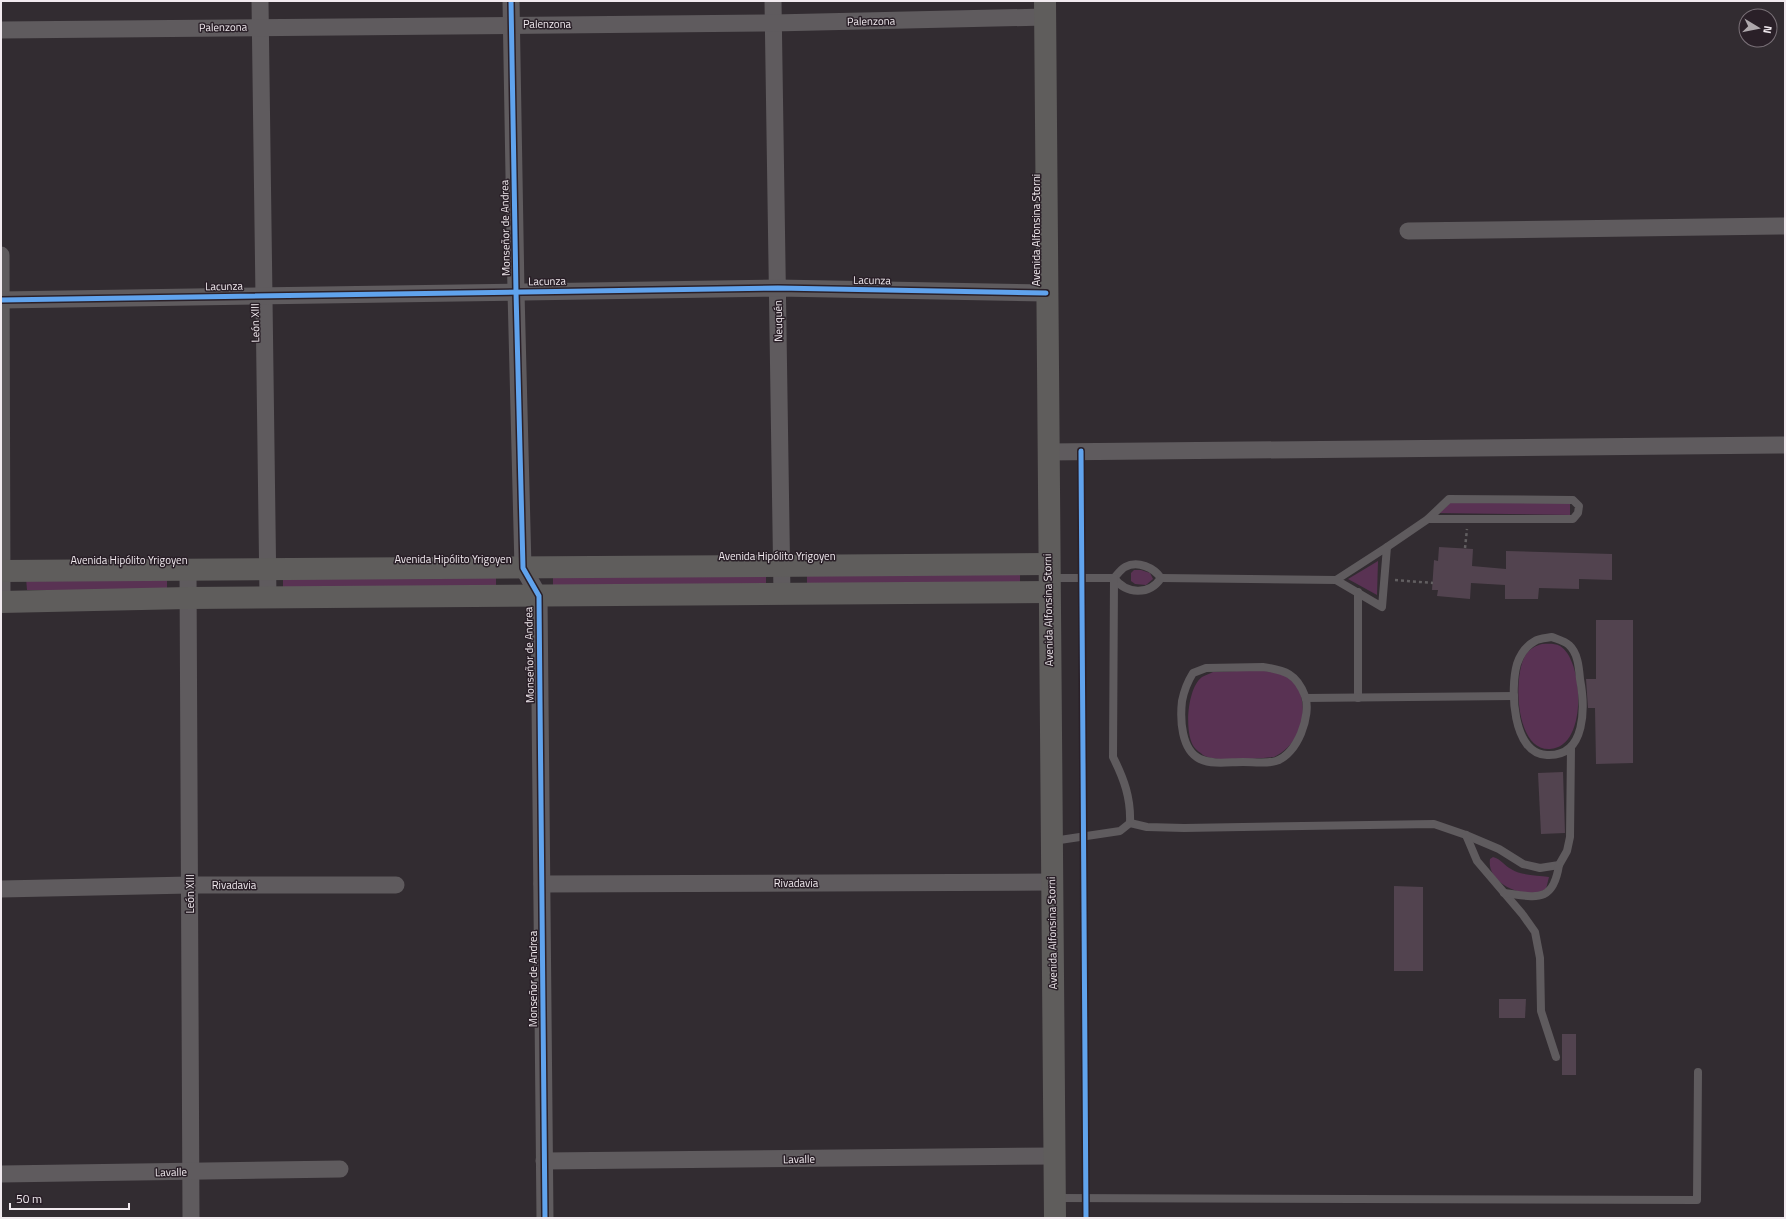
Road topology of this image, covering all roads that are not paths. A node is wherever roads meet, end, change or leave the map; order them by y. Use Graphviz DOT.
graph roads {
  1 [pos="260,1"];
  2 [pos="511,1"];
  3 [pos="773,1"];
  4 [pos="1045,9"];
  5 [pos="773,23"];
  6 [pos="512,24"];
  7 [pos="260,26"];
  8 [pos="1,30"];
  9 [pos="1785,226"];
  10 [pos="1408,230"];
  11 [pos="1,255"];
  12 [pos="778,288"];
  13 [pos="516,292"];
  14 [pos="1046,293"];
  15 [pos="264,296"];
  16 [pos="1,300"];
  17 [pos="1785,445"];
  18 [pos="1047,452"];
  19 [pos="1428,519"];
  20 [pos="1386,547"];
  21 [pos="781,566"];
  22 [pos="523,568"];
  23 [pos="268,569"];
  24 [pos="188,570"];
  25 [pos="2,571"];
  26 [pos="1048,578"];
  27 [pos="1114,578"];
  28 [pos="1162,578"];
  29 [pos="1336,580"];
  30 [pos="1358,592"];
  31 [pos="782,594"];
  32 [pos="539,596"];
  33 [pos="268,597"];
  34 [pos="188,598"];
  35 [pos="2,602"];
  36 [pos="1514,696"];
  37 [pos="1306,698"];
  38 [pos="1358,698"];
  39 [pos="1571,748"];
  40 [pos="1130,823"];
  41 [pos="1466,835"];
  42 [pos="1051,841"];
  43 [pos="1559,865"];
  44 [pos="1051,882"];
  45 [pos="396,884"];
  46 [pos="542,884"];
  47 [pos="190,885"];
  48 [pos="1,889"];
  49 [pos="1504,893"];
  50 [pos="1556,1057"];
  51 [pos="1698,1072"];
  52 [pos="1054,1156"];
  53 [pos="544,1162"];
  54 [pos="340,1168"];
  55 [pos="190,1172"];
  56 [pos="1,1174"];
  57 [pos="1054,1208"];
  58 [pos="191,1218"];
  59 [pos="545,1218"];
  1 -- 7 [label="street, León XIII"];
  2 -- 6 [label="street, Monseñor de Andrea"];
  3 -- 5 [label="street, Neuquén"];
  4 -- 5 [label="street, Palenzona"];
  4 -- 14 [label="main road, Avenida Alfonsina Storni"];
  5 -- 6 [label="street, Palenzona"];
  5 -- 12 [label="street, Neuquén"];
  6 -- 7 [label="street, Palenzona"];
  6 -- 13 [label="street, Monseñor de Andrea"];
  7 -- 8 [label="street, Palenzona"];
  7 -- 15 [label="street, León XIII"];
  9 -- 10 [label="street"];
  11 -- 16 [label="street"];
  12 -- 13 [label="street, Lacunza"];
  12 -- 14 [label="street, Lacunza"];
  12 -- 21 [label="street, Neuquén"];
  13 -- 15 [label="street, Lacunza"];
  13 -- 22 [label="street, Monseñor de Andrea"];
  14 -- 18 [label="main road, Avenida Alfonsina Storni"];
  15 -- 16 [label="street, Lacunza"];
  15 -- 23 [label="street, León XIII"];
  16 -- 25 [label="street"];
  17 -- 18 [label="street"];
  18 -- 26 [label="main road, Avenida Alfonsina Storni"];
  19 -- 19 [label="lane"];
  19 -- 20 [label="lane"];
  20 -- 29 [label="lane"];
  20 -- 30 [label="lane"];
  21 -- 22 [label="main road, Avenida Hipólito Yrigoyen"];
  21 -- 26 [label="main road, Avenida Hipólito Yrigoyen"];
  21 -- 31 [label="street, Neuquén"];
  22 -- 23 [label="main road, Avenida Hipólito Yrigoyen"];
  22 -- 32 [label="street, Monseñor de Andrea"];
  23 -- 24 [label="main road, Avenida Hipólito Yrigoyen"];
  23 -- 33 [label="street, León XIII"];
  24 -- 25 [label="main road, Avenida Hipólito Yrigoyen"];
  24 -- 34 [label="street, León XIII"];
  25 -- 35 [label="street"];
  26 -- 27 [label="lane"];
  26 -- 31 [label="main road"];
  26 -- 42 [label="main road, Avenida Alfonsina Storni"];
  27 -- 28 [label="lane"];
  27 -- 28 [label="lane"];
  27 -- 40 [label="lane"];
  28 -- 29 [label="lane"];
  29 -- 30 [label="lane"];
  30 -- 38 [label="lane"];
  31 -- 32 [label="main road"];
  32 -- 33 [label="main road"];
  32 -- 46 [label="street, Monseñor de Andrea"];
  33 -- 34 [label="main road"];
  34 -- 35 [label="main road"];
  34 -- 47 [label="street, León XIII"];
  36 -- 38 [label="lane"];
  36 -- 39 [label="lane"];
  36 -- 39 [label="lane"];
  37 -- 37 [label="lane"];
  37 -- 38 [label="lane"];
  39 -- 43 [label="lane"];
  40 -- 41 [label="lane"];
  40 -- 42 [label="lane"];
  41 -- 43 [label="lane"];
  41 -- 49 [label="lane"];
  42 -- 44 [label="main road, Avenida Alfonsina Storni"];
  43 -- 49 [label="lane"];
  44 -- 46 [label="street, Rivadavia"];
  44 -- 52 [label="main road, Avenida Alfonsina Storni"];
  45 -- 47 [label="street, Rivadavia"];
  46 -- 53 [label="street, Monseñor de Andrea"];
  47 -- 48 [label="street, Rivadavia"];
  47 -- 55 [label="street, León XIII"];
  49 -- 50 [label="lane"];
  51 -- 57 [label="lane"];
  52 -- 53 [label="street, Lavalle"];
  52 -- 57 [label="main road, Avenida Alfonsina Storni"];
  53 -- 59 [label="street, Monseñor de Andrea"];
  54 -- 55 [label="street, Lavalle"];
  55 -- 56 [label="street, Lavalle"];
  55 -- 58 [label="street, León XIII"];
}
